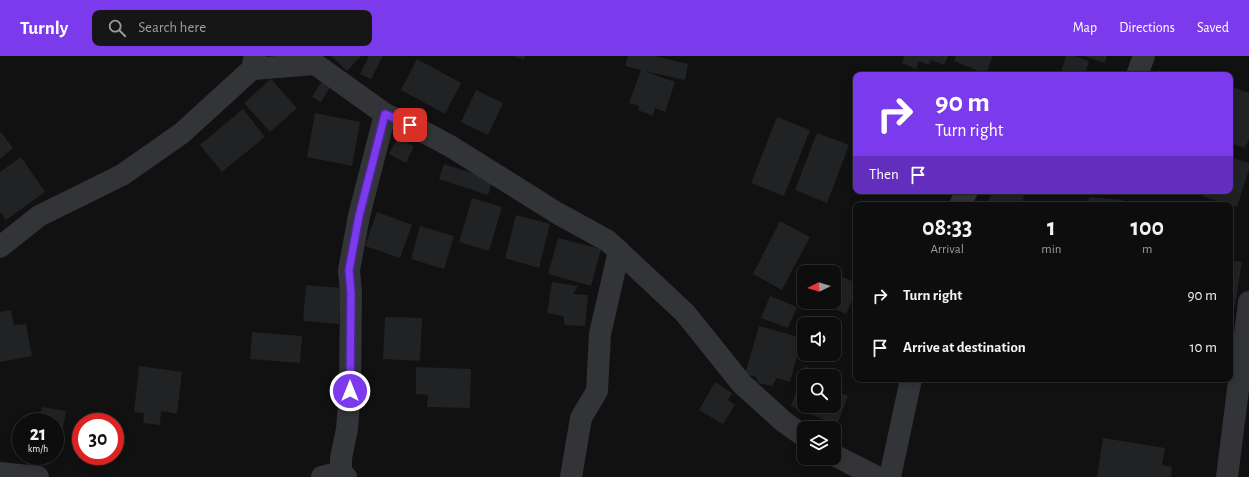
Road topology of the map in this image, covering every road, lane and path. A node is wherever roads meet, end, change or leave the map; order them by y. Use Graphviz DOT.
graph roads {
  1 [pos="1144,56"];
  2 [pos="310,60"];
  3 [pos="253,62"];
  4 [pos="1138,72"];
  5 [pos="385,114"];
  6 [pos="0,247"];
  7 [pos="619,251"];
  8 [pos="1249,302"];
  9 [pos="910,382"];
  10 [pos="797,431"];
  11 [pos="841,459"];
  12 [pos="0,473"];
  13 [pos="336,475"];
  14 [pos="38,477"];
  15 [pos="571,477"];
  16 [pos="877,477"];
  17 [pos="890,477"];
  18 [pos="1227,477"];
  1 -- 4 [label="street"];
  2 -- 3 [label="street"];
  2 -- 5 [label="street"];
  3 -- 6 [label="street"];
  5 -- 7 [label="street"];
  5 -- 13 [label="street"];
  7 -- 10 [label="street"];
  7 -- 15 [label="street"];
  8 -- 18 [label="street"];
  9 -- 17 [label="street"];
  11 -- 16 [label="street"];
  12 -- 14 [label="street"];
}
